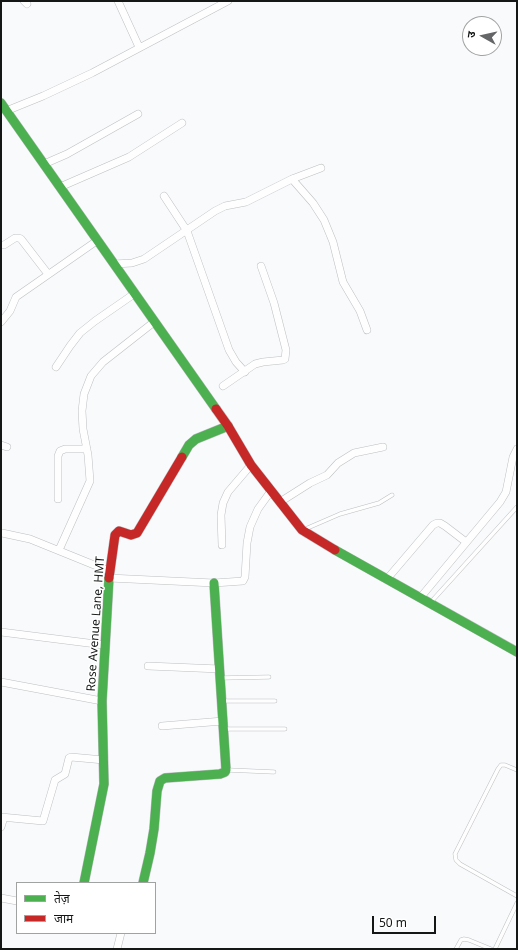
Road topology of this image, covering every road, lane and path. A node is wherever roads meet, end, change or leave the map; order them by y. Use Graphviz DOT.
graph roads {
  1 [pos="118,1"];
  2 [pos="228,1"];
  3 [pos="139,47"];
  4 [pos="4,107"];
  5 [pos="138,114"];
  6 [pos="182,123"];
  7 [pos="44,164"];
  8 [pos="321,168"];
  9 [pos="292,179"];
  10 [pos="60,187"];
  11 [pos="164,196"];
  12 [pos="187,230"];
  13 [pos="98,240"];
  14 [pos="1,245"];
  15 [pos="114,264"];
  16 [pos="261,266"];
  17 [pos="48,274"];
  18 [pos="134,294"];
  19 [pos="1,322"];
  20 [pos="154,322"];
  21 [pos="366,330"];
  22 [pos="56,367"];
  23 [pos="245,372"];
  24 [pos="222,386"];
  25 [pos="228,426"];
  26 [pos="382,447"];
  27 [pos="86,449"];
  28 [pos="517,449"];
  29 [pos="251,465"];
  30 [pos="271,491"];
  31 [pos="392,495"];
  32 [pos="58,499"];
  33 [pos="280,502"];
  34 [pos="517,507"];
  35 [pos="302,530"];
  36 [pos="2,533"];
  37 [pos="466,542"];
  38 [pos="222,545"];
  39 [pos="59,550"];
  40 [pos="109,574"];
  41 [pos="387,580"];
  42 [pos="214,583"];
  43 [pos="420,598"];
  44 [pos="430,603"];
  45 [pos="1,632"];
  46 [pos="104,646"];
  47 [pos="517,652"];
  48 [pos="148,666"];
  49 [pos="220,674"];
  50 [pos="269,677"];
  51 [pos="1,682"];
  52 [pos="102,701"];
  53 [pos="222,701"];
  54 [pos="275,701"];
  55 [pos="223,725"];
  56 [pos="162,726"];
  57 [pos="285,729"];
  58 [pos="104,760"];
  59 [pos="226,770"];
  60 [pos="517,770"];
  61 [pos="274,772"];
  62 [pos="2,817"];
  63 [pos="1,827"];
  64 [pos="84,882"];
  65 [pos="143,882"];
  66 [pos="517,896"];
  67 [pos="1,898"];
  68 [pos="16,901"];
  69 [pos="517,903"];
  70 [pos="121,934"];
  71 [pos="117,949"];
  72 [pos="456,949"];
  73 [pos="491,949"];
  74 [pos="495,949"];
  1 -- 3 [label="street"];
  2 -- 3 [label="street"];
  3 -- 4 [label="street"];
  4 -- 7 [label="street"];
  5 -- 7 [label="street"];
  6 -- 10 [label="street"];
  7 -- 10 [label="street"];
  8 -- 9 [label="street"];
  9 -- 12 [label="street"];
  9 -- 21 [label="street"];
  10 -- 13 [label="street"];
  11 -- 12 [label="street"];
  12 -- 15 [label="street"];
  12 -- 23 [label="street"];
  13 -- 15 [label="street"];
  13 -- 17 [label="street"];
  14 -- 17 [label="street"];
  15 -- 18 [label="street"];
  16 -- 23 [label="street"];
  17 -- 19 [label="street"];
  18 -- 20 [label="street"];
  18 -- 22 [label="street"];
  20 -- 25 [label="street"];
  20 -- 27 [label="street"];
  23 -- 24 [label="street"];
  25 -- 29 [label="street"];
  25 -- 40 [label="street, Rose Avenue Lane, HMT"];
  26 -- 33 [label="street"];
  27 -- 32 [label="street"];
  27 -- 39 [label="street"];
  28 -- 37 [label="street"];
  29 -- 30 [label="street"];
  29 -- 38 [label="street"];
  30 -- 33 [label="street"];
  30 -- 42 [label="street"];
  31 -- 35 [label="lane"];
  33 -- 35 [label="street"];
  34 -- 44 [label="lane"];
  35 -- 41 [label="street"];
  36 -- 39 [label="street"];
  37 -- 41 [label="street"];
  37 -- 43 [label="street"];
  39 -- 40 [label="street"];
  40 -- 42 [label="street"];
  40 -- 46 [label="street, Rose Avenue Lane, HMT"];
  41 -- 43 [label="street"];
  42 -- 49 [label="street"];
  43 -- 44 [label="street"];
  44 -- 47 [label="street"];
  45 -- 46 [label="street"];
  46 -- 52 [label="street, Rose Avenue Lane, HMT"];
  48 -- 49 [label="street"];
  49 -- 50 [label="lane"];
  49 -- 53 [label="street"];
  51 -- 52 [label="street"];
  52 -- 58 [label="street, Rose Avenue Lane, HMT"];
  53 -- 54 [label="lane"];
  53 -- 55 [label="street"];
  55 -- 56 [label="street"];
  55 -- 57 [label="lane"];
  55 -- 59 [label="street"];
  58 -- 62 [label="street"];
  58 -- 64 [label="street, Rose Avenue Lane, HMT"];
  59 -- 61 [label="lane"];
  59 -- 65 [label="street"];
  60 -- 66 [label="lane"];
  62 -- 63 [label="street"];
  67 -- 68 [label="street"];
  69 -- 74 [label="lane"];
  70 -- 71 [label="street"];
  72 -- 73 [label="lane"];
}
